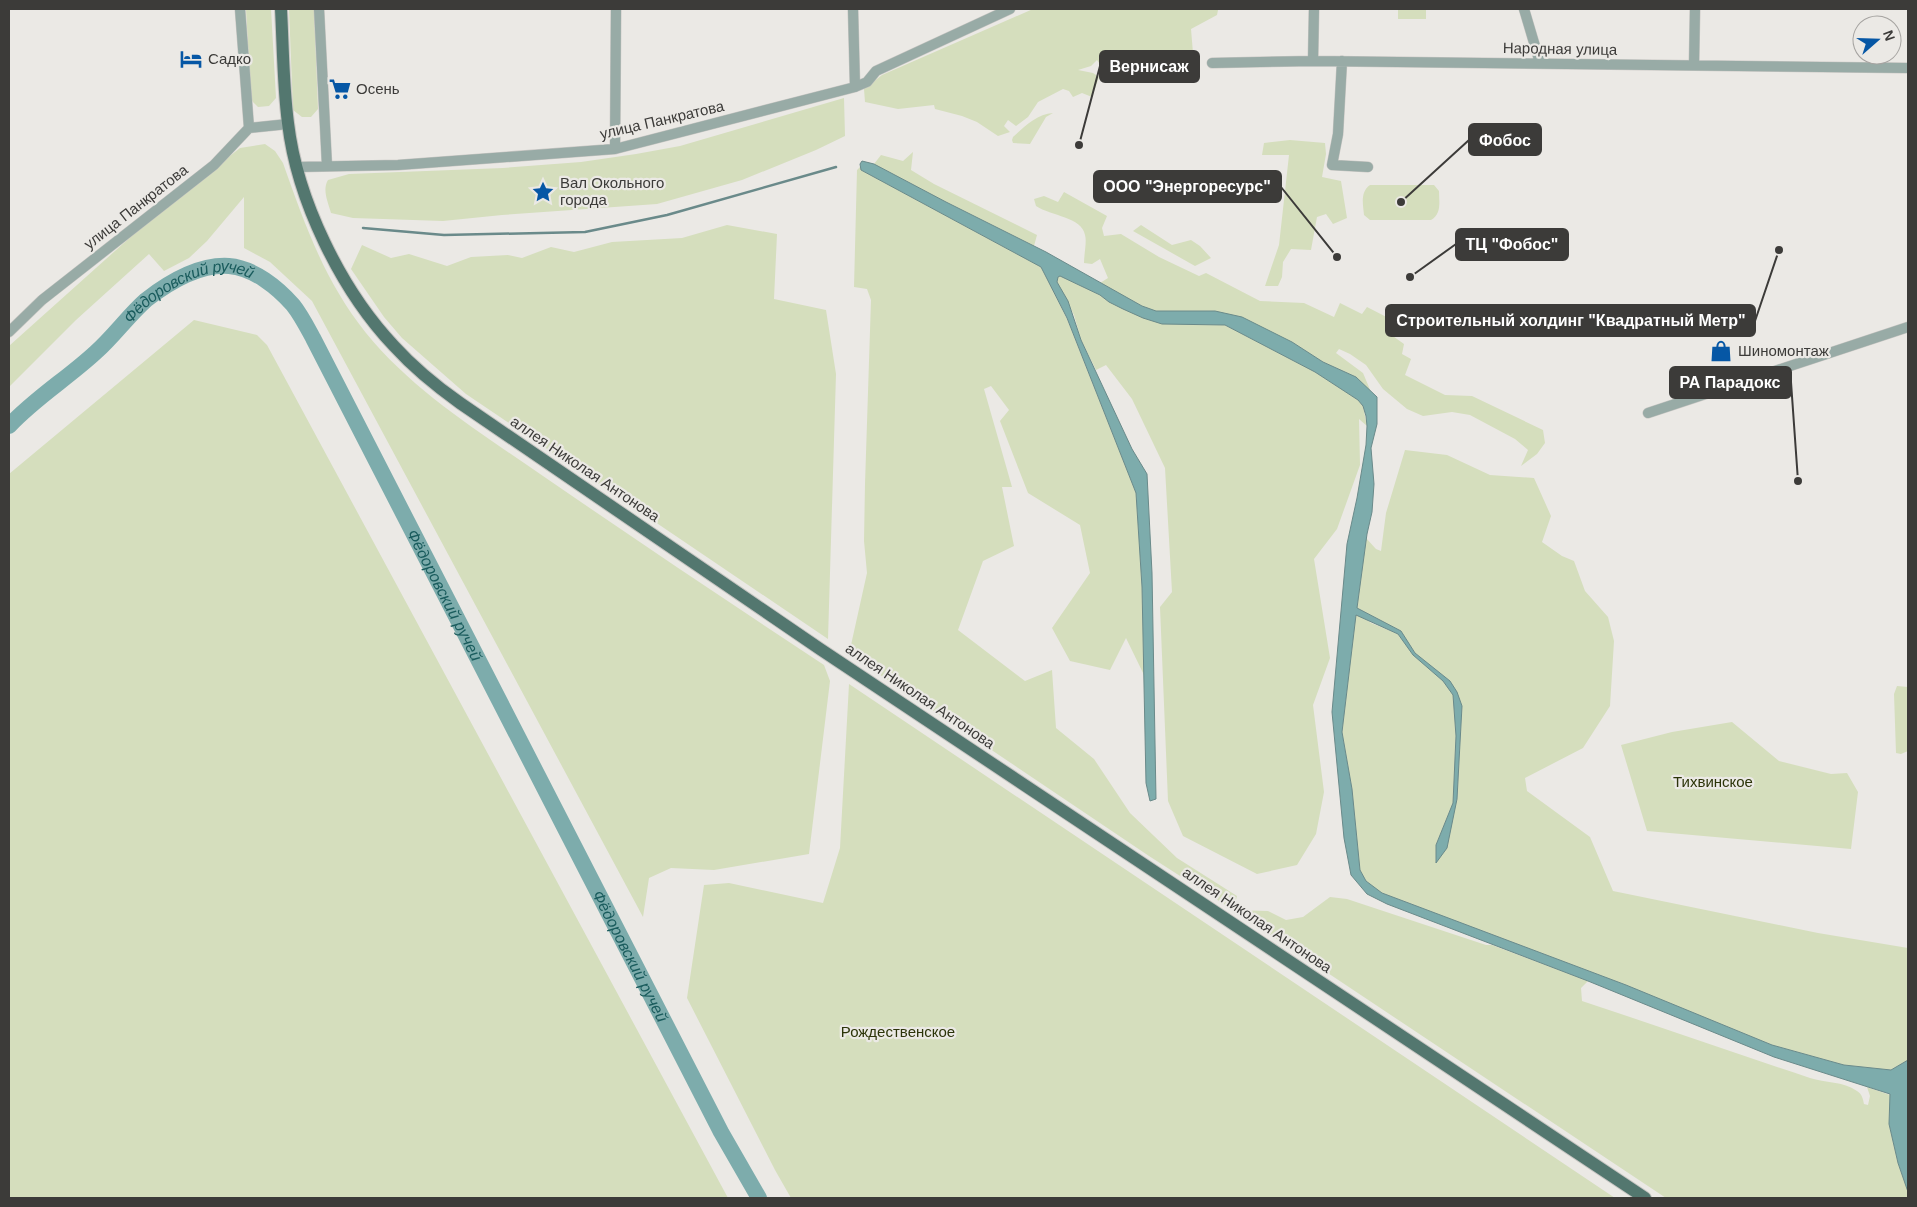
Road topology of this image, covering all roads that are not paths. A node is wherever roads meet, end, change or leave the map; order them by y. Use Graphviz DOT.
graph roads {
  1 [pos="240,9"];
  2 [pos="281,9"];
  3 [pos="319,9"];
  4 [pos="616,9"];
  5 [pos="853,9"];
  6 [pos="1010,9"];
  7 [pos="1314,9"];
  8 [pos="1524,9"];
  9 [pos="1695,9"];
  10 [pos="1313,61"];
  11 [pos="1342,61"];
  12 [pos="1212,63"];
  13 [pos="1540,63"];
  14 [pos="1694,65"];
  15 [pos="1908,68"];
  16 [pos="855,87"];
  17 [pos="288,124"];
  18 [pos="249,128"];
  19 [pos="615,149"];
  20 [pos="327,166"];
  21 [pos="297,167"];
  22 [pos="1368,167"];
  23 [pos="1908,327"];
  24 [pos="9,332"];
  25 [pos="1648,413"];
  26 [pos="1645,1198"];
  1 -- 18 [label="street"];
  2 -- 17 [label="main road, аллея Николая Антонова"];
  3 -- 20 [label="street"];
  4 -- 19 [label="street"];
  5 -- 16 [label="street"];
  6 -- 16 [label="street, улица Панкратова"];
  7 -- 10 [label="street"];
  8 -- 13 [label="street"];
  9 -- 14 [label="street"];
  10 -- 11 [label="street, Народная улица"];
  10 -- 12 [label="street, Народная улица"];
  11 -- 13 [label="street, Народная улица"];
  11 -- 22 [label="street"];
  13 -- 14 [label="street, Народная улица"];
  14 -- 15 [label="street, Народная улица"];
  16 -- 19 [label="street, улица Панкратова"];
  17 -- 18 [label="street"];
  17 -- 21 [label="main road, аллея Николая Антонова"];
  18 -- 24 [label="street, улица Панкратова"];
  19 -- 20 [label="street, улица Панкратова"];
  20 -- 21 [label="street, улица Панкратова"];
  21 -- 26 [label="main road, аллея Николая Антонова"];
  23 -- 25 [label="street"];
}
